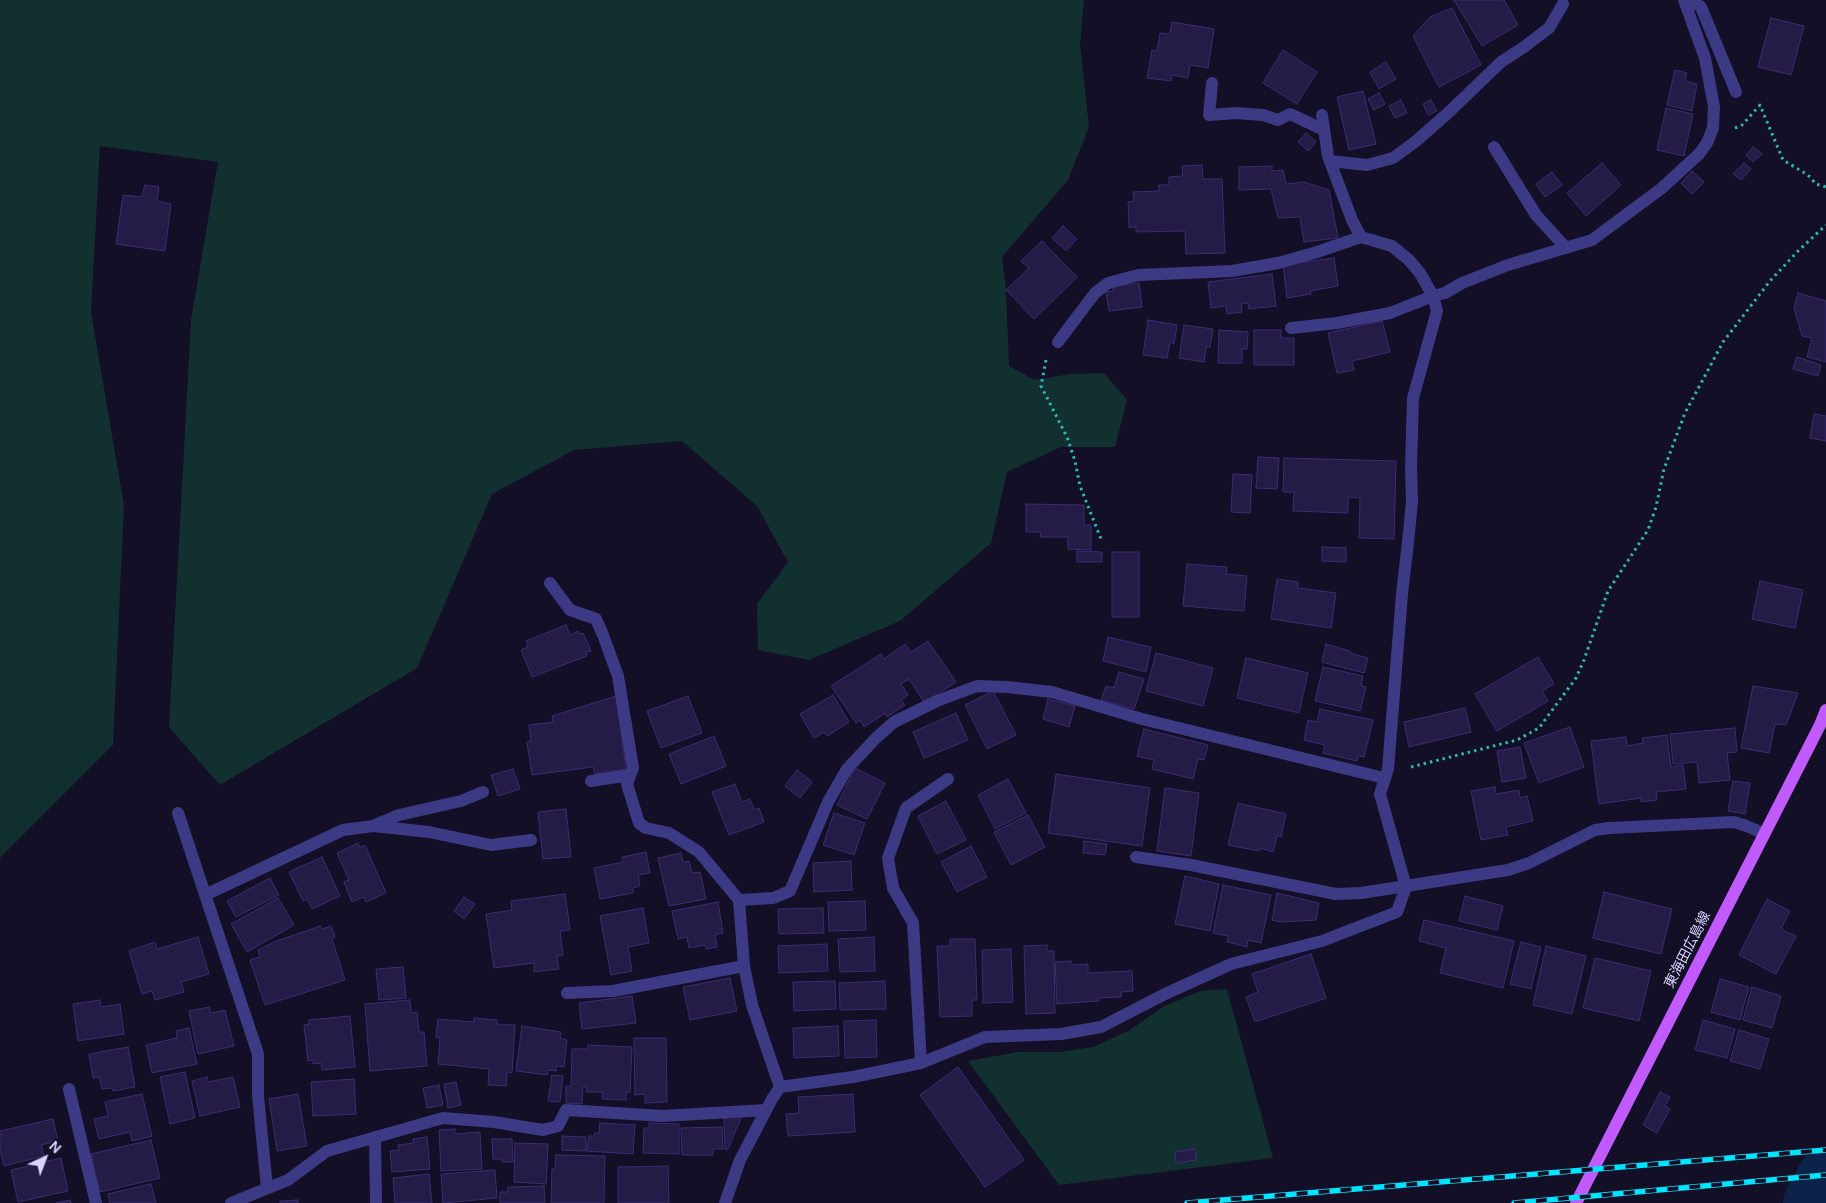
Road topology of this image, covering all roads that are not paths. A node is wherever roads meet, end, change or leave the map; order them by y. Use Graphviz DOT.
graph roads {
  1 [pos="1684,0"];
  2 [pos="1691,0"];
  3 [pos="1563,4"];
  4 [pos="1212,83"];
  5 [pos="1736,92"];
  6 [pos="1322,114"];
  7 [pos="1324,130"];
  8 [pos="1494,147"];
  9 [pos="1330,161"];
  10 [pos="1361,237"];
  11 [pos="1566,248"];
  12 [pos="1434,296"];
  13 [pos="1291,328"];
  14 [pos="1058,342"];
  15 [pos="550,583"];
  16 [pos="1826,710"];
  17 [pos="1823,725"];
  18 [pos="1386,774"];
  19 [pos="630,776"];
  20 [pos="948,779"];
  21 [pos="591,781"];
  22 [pos="483,792"];
  23 [pos="178,813"];
  24 [pos="373,826"];
  25 [pos="1763,834"];
  26 [pos="531,840"];
  27 [pos="1136,857"];
  28 [pos="1406,886"];
  29 [pos="205,895"];
  30 [pos="739,900"];
  31 [pos="744,966"];
  32 [pos="567,993"];
  33 [pos="921,1063"];
  34 [pos="780,1087"];
  35 [pos="69,1089"];
  36 [pos="766,1110"];
  37 [pos="375,1138"];
  38 [pos="267,1188"];
  39 [pos="96,1203"];
  40 [pos="231,1203"];
  41 [pos="376,1203"];
  42 [pos="725,1203"];
  43 [pos="1576,1203"];
  1 -- 11 [label="street"];
  2 -- 5 [label="street"];
  3 -- 9 [label="street"];
  4 -- 7 [label="street"];
  6 -- 7 [label="street"];
  7 -- 9 [label="street"];
  8 -- 11 [label="street"];
  9 -- 10 [label="street"];
  10 -- 12 [label="street"];
  10 -- 14 [label="street"];
  11 -- 12 [label="street"];
  12 -- 13 [label="street"];
  12 -- 18 [label="street"];
  15 -- 19 [label="street"];
  16 -- 17 [label="main road, 東海田広島線"];
  17 -- 25 [label="main road, 東海田広島線"];
  18 -- 28 [label="street"];
  18 -- 30 [label="street"];
  19 -- 21 [label="street"];
  19 -- 30 [label="street"];
  20 -- 33 [label="street"];
  22 -- 24 [label="street"];
  23 -- 29 [label="street"];
  24 -- 26 [label="street"];
  24 -- 29 [label="street"];
  25 -- 28 [label="street"];
  25 -- 43 [label="main road, 東海田広島線"];
  27 -- 28 [label="street"];
  28 -- 33 [label="street"];
  29 -- 38 [label="street"];
  30 -- 31 [label="street"];
  31 -- 32 [label="street"];
  31 -- 34 [label="street"];
  33 -- 34 [label="street"];
  34 -- 36 [label="street"];
  35 -- 39 [label="street"];
  36 -- 37 [label="street"];
  36 -- 42 [label="street"];
  37 -- 38 [label="street"];
  37 -- 41 [label="street"];
  38 -- 40 [label="street"];
}
